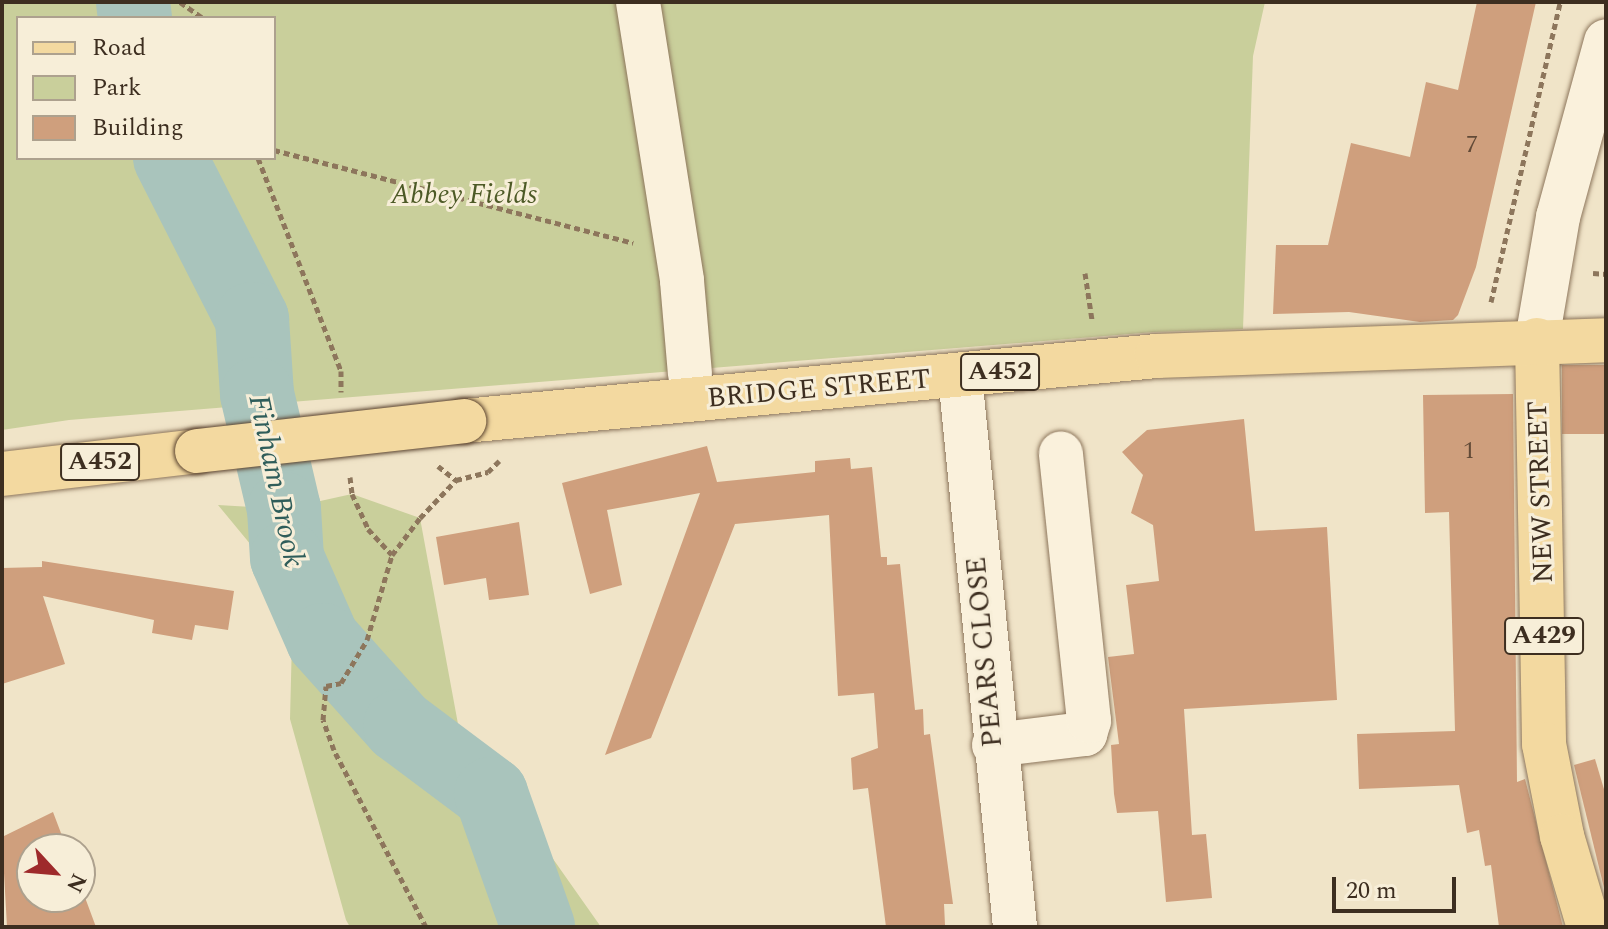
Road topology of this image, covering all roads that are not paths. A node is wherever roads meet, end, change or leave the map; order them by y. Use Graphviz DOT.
graph roads {
  1 [pos="638,2"];
  2 [pos="1606,41"];
  3 [pos="1537,340"];
  4 [pos="1606,340"];
  5 [pos="690,374"];
  6 [pos="960,376"];
  7 [pos="1061,453"];
  8 [pos="2,474"];
  9 [pos="994,745"];
  10 [pos="1015,927"];
  11 [pos="1589,927"];
  1 -- 5 [label="street"];
  2 -- 3 [label="street"];
  3 -- 4 [label="main road, A452"];
  3 -- 6 [label="main road, BRIDGE STREET / A452"];
  3 -- 11 [label="main road, NEW STREET / A429"];
  6 -- 8 [label="main road, BRIDGE STREET / A452, bridge"];
  6 -- 9 [label="street, PEARS CLOSE"];
  7 -- 9 [label="street"];
  9 -- 10 [label="street, PEARS CLOSE"];
}
